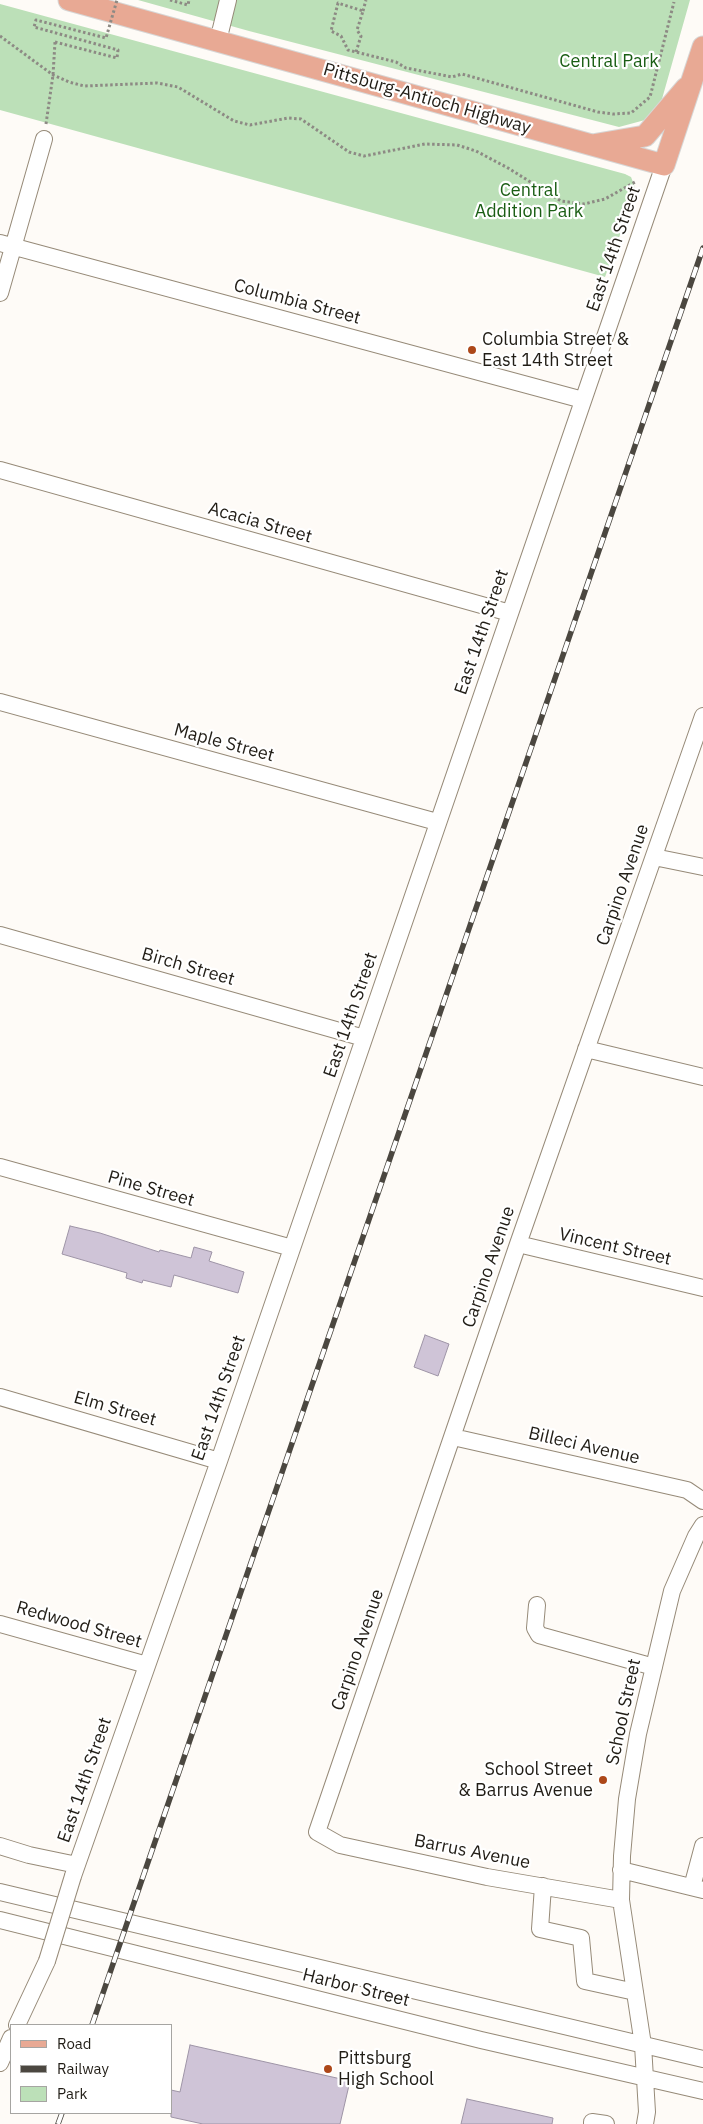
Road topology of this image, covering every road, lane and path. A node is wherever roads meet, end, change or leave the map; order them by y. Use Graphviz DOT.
graph roads {
  1 [pos="69,0"];
  2 [pos="116,0"];
  3 [pos="170,0"];
  4 [pos="188,0"];
  5 [pos="228,0"];
  6 [pos="366,0"];
  7 [pos="338,2"];
  8 [pos="674,2"];
  9 [pos="363,11"];
  10 [pos="0,36"];
  11 [pos="218,40"];
  12 [pos="703,47"];
  13 [pos="356,52"];
  14 [pos="53,75"];
  15 [pos="692,80"];
  16 [pos="44,139"];
  17 [pos="587,145"];
  18 [pos="664,165"];
  19 [pos="635,182"];
  20 [pos="7,245"];
  21 [pos="0,293"];
  22 [pos="583,400"];
  23 [pos="0,470"];
  24 [pos="510,613"];
  25 [pos="0,702"];
  26 [pos="703,716"];
  27 [pos="437,822"];
  28 [pos="654,856"];
  29 [pos="703,867"];
  30 [pos="0,935"];
  31 [pos="364,1038"];
  32 [pos="586,1049"];
  33 [pos="703,1077"];
  34 [pos="0,1167"];
  35 [pos="518,1244"];
  36 [pos="292,1248"];
  37 [pos="703,1288"];
  38 [pos="0,1396"];
  39 [pos="453,1437"];
  40 [pos="219,1460"];
  41 [pos="703,1501"];
  42 [pos="703,1525"];
  43 [pos="537,1605"];
  44 [pos="0,1624"];
  45 [pos="147,1664"];
  46 [pos="654,1667"];
  47 [pos="317,1832"];
  48 [pos="0,1846"];
  49 [pos="703,1846"];
  50 [pos="621,1870"];
  51 [pos="75,1871"];
  52 [pos="543,1886"];
  53 [pos="698,1888"];
  54 [pos="0,1892"];
  55 [pos="622,1900"];
  56 [pos="0,1920"];
  57 [pos="635,1992"];
  58 [pos="17,2024"];
  59 [pos="10,2040"];
  60 [pos="643,2045"];
  61 [pos="703,2059"];
  62 [pos="0,2063"];
  63 [pos="645,2078"];
  64 [pos="703,2092"];
  65 [pos="644,2124"];
  1 -- 11 [label="main road, Pittsburg-Antioch Highway"];
  2 -- 14 [label="path, bridge"];
  3 -- 4 [label="path"];
  5 -- 11 [label="street"];
  6 -- 9 [label="path"];
  7 -- 9 [label="path"];
  7 -- 13 [label="path"];
  8 -- 13 [label="path"];
  9 -- 13 [label="path"];
  10 -- 14 [label="path"];
  11 -- 17 [label="main road, Pittsburg-Antioch Highway"];
  12 -- 15 [label="main road"];
  14 -- 16 [label="path"];
  14 -- 19 [label="path"];
  15 -- 17 [label="main road"];
  15 -- 18 [label="main road"];
  16 -- 20 [label="street"];
  17 -- 18 [label="main road, Pittsburg-Antioch Highway"];
  18 -- 22 [label="street, East 14th Street"];
  20 -- 21 [label="street"];
  20 -- 22 [label="street, Columbia Street"];
  22 -- 24 [label="street, East 14th Street"];
  23 -- 24 [label="street, Acacia Street"];
  24 -- 27 [label="street, East 14th Street"];
  25 -- 27 [label="street, Maple Street"];
  26 -- 28 [label="street, Carpino Avenue"];
  27 -- 31 [label="street, East 14th Street"];
  28 -- 29 [label="street"];
  28 -- 32 [label="street, Carpino Avenue"];
  30 -- 31 [label="street, Birch Street"];
  31 -- 36 [label="street, East 14th Street"];
  32 -- 33 [label="street"];
  32 -- 35 [label="street, Carpino Avenue"];
  34 -- 36 [label="street, Pine Street"];
  35 -- 37 [label="street, Vincent Street"];
  35 -- 39 [label="street, Carpino Avenue"];
  36 -- 40 [label="street, East 14th Street"];
  38 -- 40 [label="street, Elm Street"];
  39 -- 41 [label="street, Billeci Avenue"];
  39 -- 47 [label="street, Carpino Avenue"];
  40 -- 45 [label="street, East 14th Street"];
  42 -- 46 [label="street, School Street"];
  43 -- 46 [label="street"];
  44 -- 45 [label="street, Redwood Street"];
  45 -- 51 [label="street, East 14th Street"];
  46 -- 50 [label="street, School Street"];
  47 -- 52 [label="street, Barrus Avenue"];
  48 -- 51 [label="street"];
  49 -- 53 [label="street"];
  50 -- 53 [label="street"];
  50 -- 55 [label="street, School Street"];
  51 -- 58 [label="street, East 14th Street, bridge"];
  52 -- 55 [label="street, Barrus Avenue"];
  52 -- 57 [label="street"];
  54 -- 60 [label="street, Harbor Street"];
  55 -- 57 [label="street, School Street"];
  56 -- 63 [label="street, Harbor Street"];
  57 -- 60 [label="street, School Street"];
  59 -- 62 [label="street"];
  60 -- 61 [label="street, Harbor Street"];
  60 -- 63 [label="street, School Street"];
  63 -- 64 [label="street, Harbor Street"];
  63 -- 65 [label="street, School Street"];
}
